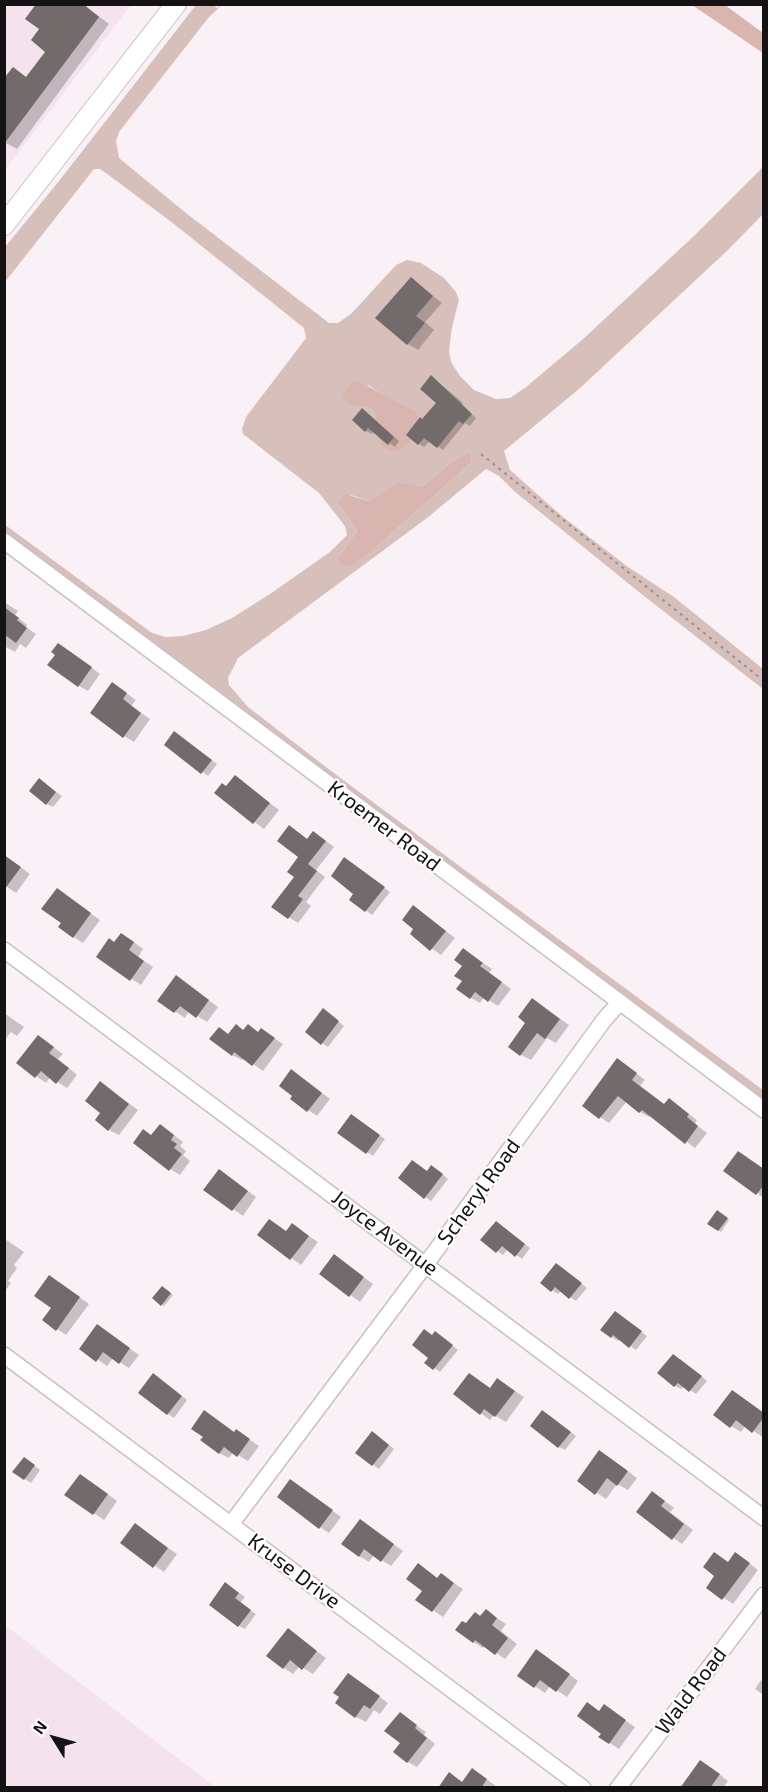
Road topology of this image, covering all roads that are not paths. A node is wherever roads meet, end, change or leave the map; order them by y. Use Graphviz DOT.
graph roads {
  1 [pos="176,4"];
  2 [pos="4,225"];
  3 [pos="4,541"];
  4 [pos="4,950"];
  5 [pos="619,1003"];
  6 [pos="764,1110"];
  7 [pos="426,1264"];
  8 [pos="4,1355"];
  9 [pos="764,1518"];
  10 [pos="231,1524"];
  11 [pos="764,1595"];
  12 [pos="583,1788"];
  13 [pos="618,1788"];
  1 -- 2 [label="main road"];
  3 -- 5 [label="street, Kroemer Road"];
  4 -- 7 [label="street, Joyce Avenue"];
  5 -- 6 [label="street, Kroemer Road"];
  5 -- 7 [label="street, Scheryl Road"];
  7 -- 9 [label="street, Joyce Avenue"];
  7 -- 10 [label="street, Scheryl Road"];
  8 -- 10 [label="street, Kruse Drive"];
  10 -- 12 [label="street, Kruse Drive"];
  11 -- 13 [label="street, Wald Road"];
}
